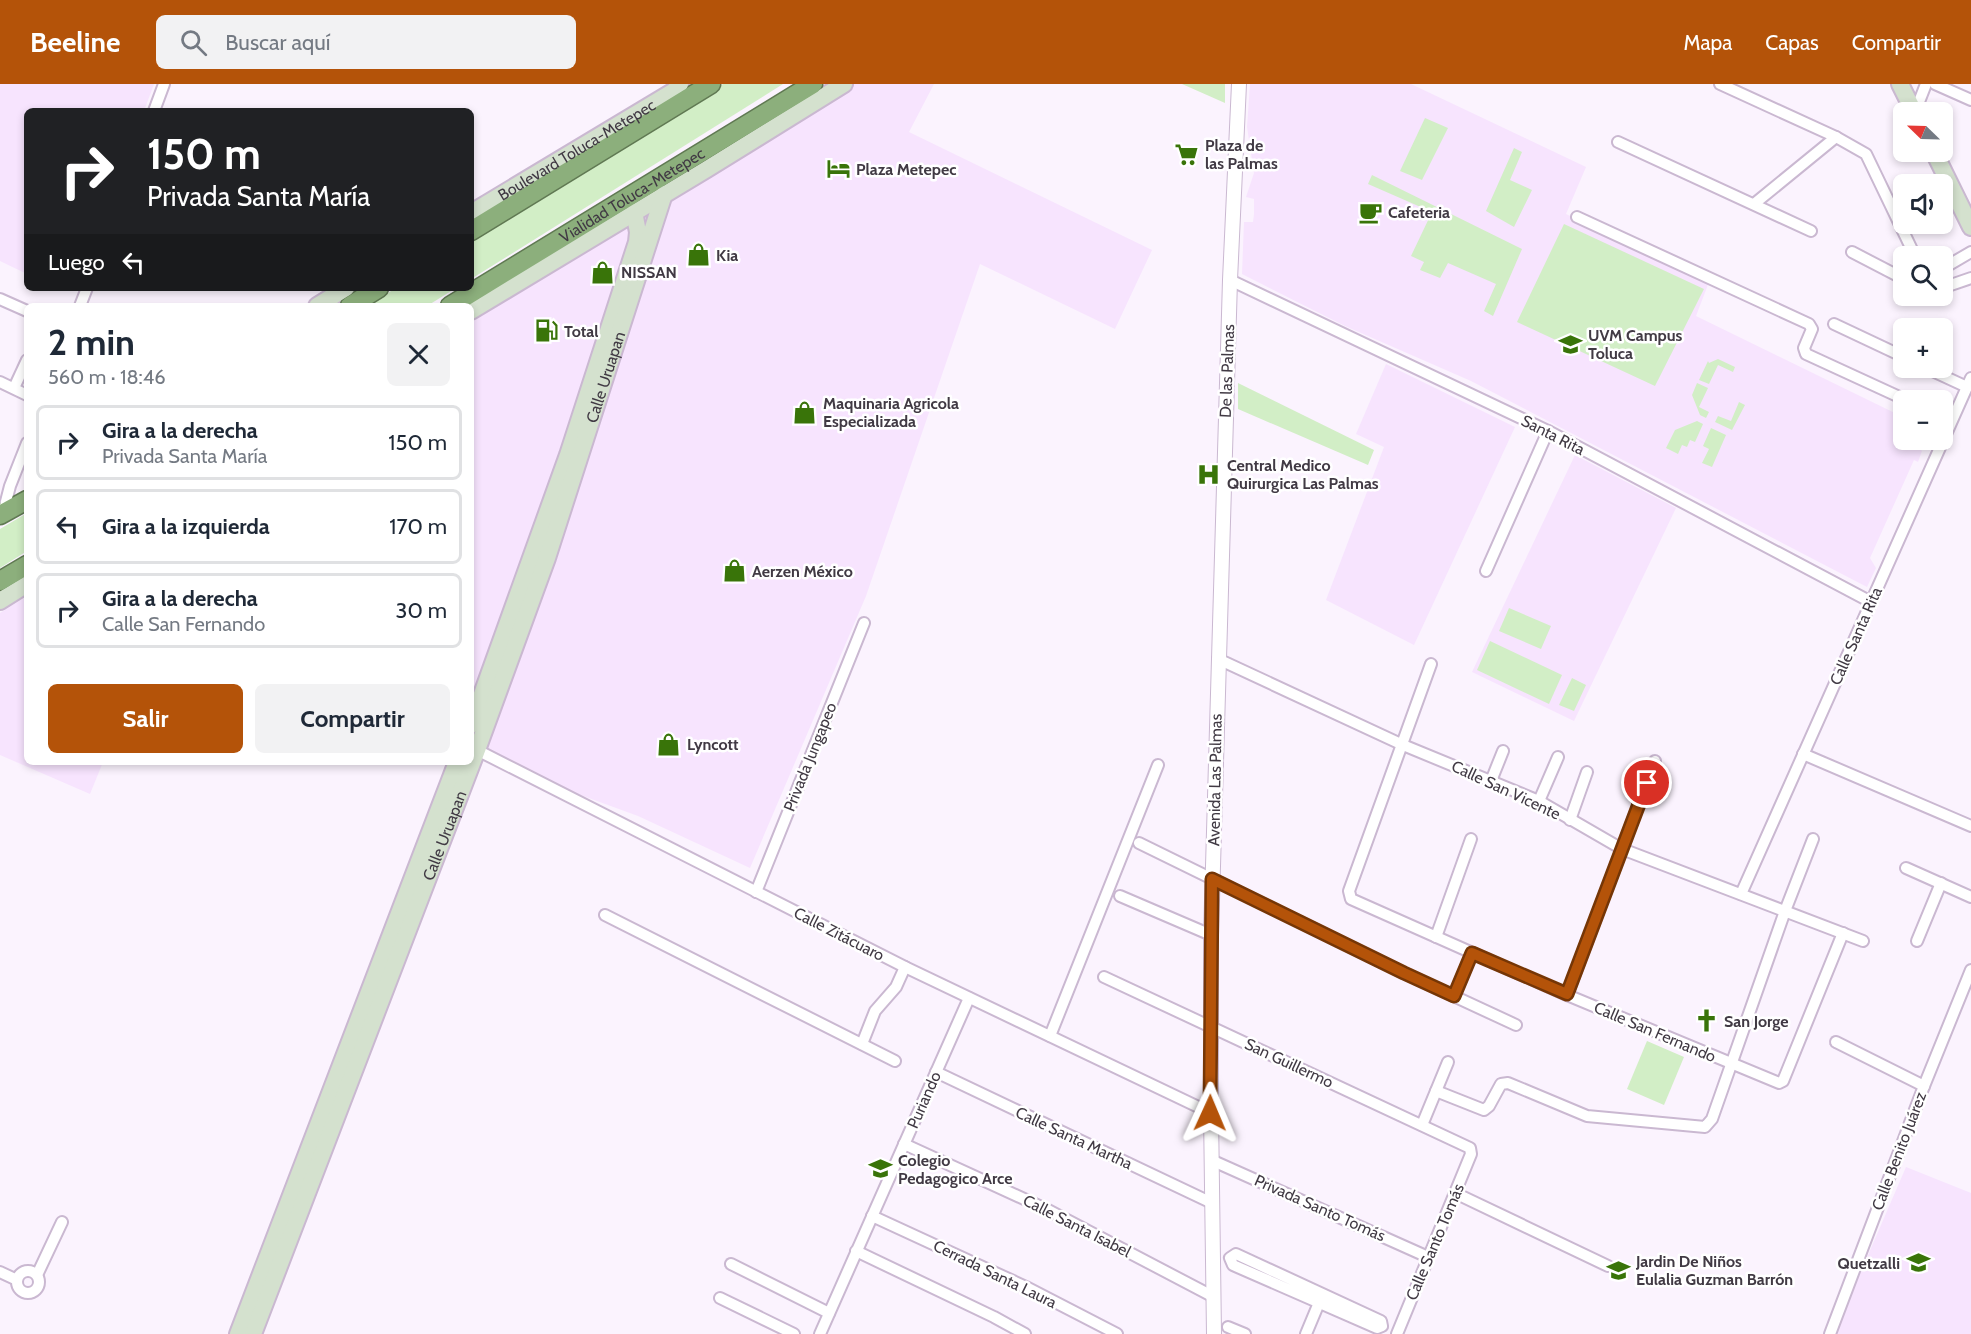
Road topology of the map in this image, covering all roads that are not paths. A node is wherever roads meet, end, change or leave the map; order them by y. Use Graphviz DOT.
graph roads {
  1 [pos="164,84"];
  2 [pos="711,84"];
  3 [pos="813,84"];
  4 [pos="844,84"];
  5 [pos="1239,84"];
  6 [pos="1720,84"];
  7 [pos="1900,84"];
  8 [pos="1926,84"];
  9 [pos="1935,84"];
  10 [pos="677,87"];
  11 [pos="1971,100"];
  12 [pos="1910,102"];
  13 [pos="1919,102"];
  14 [pos="155,108"];
  15 [pos="667,111"];
  16 [pos="1836,137"];
  17 [pos="1618,142"];
  18 [pos="1939,162"];
  19 [pos="664,194"];
  20 [pos="1754,204"];
  21 [pos="474,211"];
  22 [pos="634,212"];
  23 [pos="1577,217"];
  24 [pos="1971,227"];
  25 [pos="474,229"];
  26 [pos="1811,231"];
  27 [pos="584,233"];
  28 [pos="1910,246"];
  29 [pos="1851,252"];
  30 [pos="1971,252"];
  31 [pos="1953,263"];
  32 [pos="1893,273"];
  33 [pos="1953,277"];
  34 [pos="1971,278"];
  35 [pos="1230,280"];
  36 [pos="1958,282"];
  37 [pos="1953,284"];
  38 [pos="341,291"];
  39 [pos="374,291"];
  40 [pos="0,299"];
  41 [pos="322,303"];
  42 [pos="355,303"];
  43 [pos="456,303"];
  44 [pos="474,308"];
  45 [pos="24,310"];
  46 [pos="1834,324"];
  47 [pos="1893,352"];
  48 [pos="1953,377"];
  49 [pos="0,382"];
  50 [pos="1969,382"];
  51 [pos="20,384"];
  52 [pos="1893,394"];
  53 [pos="1953,409"];
  54 [pos="1548,431"];
  55 [pos="1934,450"];
  56 [pos="24,451"];
  57 [pos="24,502"];
  58 [pos="2,514"];
  59 [pos="24,567"];
  60 [pos="1486,570"];
  61 [pos="0,581"];
  62 [pos="24,586"];
  63 [pos="0,601"];
  64 [pos="1871,602"];
  65 [pos="864,623"];
  66 [pos="1218,659"];
  67 [pos="1431,664"];
  68 [pos="474,717"];
  69 [pos="1403,745"];
  70 [pos="474,749"];
  71 [pos="1503,751"];
  72 [pos="1803,754"];
  73 [pos="1558,757"];
  74 [pos="1655,761"];
  75 [pos="456,765"];
  76 [pos="468,765"];
  77 [pos="1158,765"];
  78 [pos="1587,772"];
  79 [pos="1491,782"];
  80 [pos="1539,801"];
  81 [pos="1570,820"];
  82 [pos="1971,826"];
  83 [pos="1471,839"];
  84 [pos="1813,839"];
  85 [pos="1139,843"];
  86 [pos="1622,849"];
  87 [pos="1906,868"];
  88 [pos="1212,879"];
  89 [pos="1941,883"];
  90 [pos="756,892"];
  91 [pos="1741,894"];
  92 [pos="1120,896"];
  93 [pos="1971,897"];
  94 [pos="1785,911"];
  95 [pos="605,915"];
  96 [pos="1843,933"];
  97 [pos="1211,935"];
  98 [pos="1436,937"];
  99 [pos="1863,941"];
  100 [pos="1917,941"];
  101 [pos="1472,953"];
  102 [pos="906,967"];
  103 [pos="1971,970"];
  104 [pos="1104,977"];
  105 [pos="1567,994"];
  106 [pos="1454,996"];
  107 [pos="969,998"];
  108 [pos="1516,1025"];
  109 [pos="1211,1026"];
  110 [pos="362,1028"];
  111 [pos="1050,1036"];
  112 [pos="1836,1042"];
  113 [pos="862,1044"];
  114 [pos="895,1061"];
  115 [pos="1448,1062"];
  116 [pos="1732,1065"];
  117 [pos="936,1072"];
  118 [pos="1924,1086"];
  119 [pos="1436,1091"];
  120 [pos="1210,1113"];
  121 [pos="1422,1125"];
  122 [pos="904,1144"];
  123 [pos="1472,1151"];
  124 [pos="1211,1160"];
  125 [pos="1455,1192"];
  126 [pos="1212,1203"];
  127 [pos="872,1216"];
  128 [pos="62,1222"];
  129 [pos="856,1251"];
  130 [pos="1428,1257"];
  131 [pos="731,1264"];
  132 [pos="1608,1266"];
  133 [pos="0,1272"];
  134 [pos="37,1275"];
  135 [pos="17,1280"];
  136 [pos="1214,1297"];
  137 [pos="720,1298"];
  138 [pos="1324,1300"];
  139 [pos="829,1313"];
  140 [pos="1228,1326"];
  141 [pos="238,1334"];
  142 [pos="253,1334"];
  143 [pos="794,1334"];
  144 [pos="819,1334"];
  145 [pos="1025,1334"];
  146 [pos="1117,1334"];
  147 [pos="1214,1334"];
  148 [pos="1245,1334"];
  149 [pos="1306,1334"];
  150 [pos="1313,1334"];
  151 [pos="1397,1334"];
  152 [pos="1830,1334"];
  1 -- 14 [label="street"];
  2 -- 15 [label="highway"];
  3 -- 27 [label="highway, Vialidad Toluca-Metepec"];
  4 -- 19 [label="main road"];
  5 -- 35 [label="street, De las Palmas"];
  6 -- 16 [label="street"];
  7 -- 12 [label="main road"];
  8 -- 13 [label="street"];
  9 -- 11 [label="street"];
  10 -- 15 [label="highway"];
  10 -- 21 [label="main road, Boulevard Toluca-Metepec"];
  15 -- 25 [label="highway"];
  16 -- 20 [label="street"];
  16 -- 28 [label="street"];
  17 -- 20 [label="street"];
  18 -- 24 [label="main road"];
  19 -- 22 [label="main road"];
  19 -- 70 [label="main road, Calle Uruapan"];
  20 -- 26 [label="street"];
  22 -- 27 [label="main road"];
  22 -- 68 [label="main road, Calle Uruapan"];
  23 -- 52 [label="street"];
  27 -- 43 [label="highway, Vialidad Toluca-Metepec"];
  27 -- 44 [label="main road"];
  29 -- 32 [label="street"];
  30 -- 31 [label="street"];
  33 -- 36 [label="street"];
  34 -- 36 [label="street"];
  35 -- 54 [label="street, Santa Rita"];
  35 -- 66 [label="street, De las Palmas"];
  36 -- 37 [label="street"];
  38 -- 41 [label="main road"];
  39 -- 42 [label="highway"];
  40 -- 45 [label="street"];
  46 -- 47 [label="street"];
  48 -- 50 [label="street"];
  49 -- 51 [label="street"];
  50 -- 53 [label="street, Calle Santa Rita"];
  54 -- 60 [label="street"];
  54 -- 64 [label="street, Santa Rita"];
  55 -- 64 [label="street, Calle Santa Rita"];
  56 -- 58 [label="street"];
  57 -- 58 [label="highway"];
  59 -- 61 [label="highway"];
  62 -- 63 [label="main road"];
  64 -- 72 [label="street, Calle Santa Rita"];
  65 -- 90 [label="street, Privada Jungapeo"];
  66 -- 69 [label="street, Calle San Vicente"];
  66 -- 88 [label="street, Avenida Las Palmas"];
  67 -- 69 [label="street"];
  69 -- 79 [label="street, Calle San Vicente"];
  69 -- 98 [label="street, Calle San Fernando"];
  70 -- 90 [label="street, Calle Zitácuaro"];
  71 -- 79 [label="street"];
  72 -- 82 [label="street"];
  72 -- 91 [label="street, Calle Santa Rita"];
  73 -- 80 [label="street"];
  74 -- 86 [label="street"];
  75 -- 110 [label="main road, Calle Uruapan"];
  76 -- 110 [label="main road, Calle Uruapan"];
  77 -- 111 [label="street"];
  78 -- 81 [label="street"];
  79 -- 80 [label="street, Calle San Vicente"];
  80 -- 81 [label="street, Calle San Vicente"];
  81 -- 86 [label="street, Calle San Vicente"];
  83 -- 98 [label="street"];
  84 -- 94 [label="street"];
  85 -- 88 [label="street"];
  86 -- 91 [label="street, Calle San Vicente"];
  86 -- 105 [label="street"];
  87 -- 89 [label="street"];
  88 -- 97 [label="street, Avenida Las Palmas"];
  88 -- 106 [label="street"];
  89 -- 93 [label="street"];
  89 -- 100 [label="street"];
  90 -- 102 [label="street, Calle Zitácuaro"];
  91 -- 94 [label="street, Calle San Vicente"];
  92 -- 97 [label="street"];
  94 -- 96 [label="street, Calle San Vicente"];
  94 -- 116 [label="street"];
  95 -- 113 [label="street"];
  96 -- 99 [label="street, Calle San Vicente"];
  96 -- 116 [label="street, Calle San Fernando"];
  97 -- 109 [label="street, Avenida Las Palmas"];
  98 -- 101 [label="street, Calle San Fernando"];
  101 -- 105 [label="street, Calle San Fernando"];
  101 -- 106 [label="street"];
  102 -- 107 [label="street, Calle Zitácuaro"];
  102 -- 113 [label="street"];
  103 -- 118 [label="street, Calle Benito Juárez"];
  104 -- 109 [label="street, San Guillermo"];
  105 -- 116 [label="street, Calle San Fernando"];
  106 -- 108 [label="street"];
  107 -- 111 [label="street, Calle Zitácuaro"];
  107 -- 117 [label="street, Puriando"];
  109 -- 120 [label="street, Avenida Las Palmas"];
  109 -- 121 [label="street, San Guillermo"];
  110 -- 141 [label="main road, Calle Uruapan"];
  110 -- 142 [label="main road, Calle Uruapan"];
  111 -- 120 [label="street, Calle Zitácuaro"];
  112 -- 118 [label="street"];
  113 -- 114 [label="street"];
  115 -- 119 [label="street"];
  116 -- 119 [label="street"];
  117 -- 122 [label="street, Puriando"];
  117 -- 126 [label="street, Calle Santa Martha"];
  118 -- 152 [label="street, Calle Benito Juárez"];
  119 -- 121 [label="street"];
  120 -- 124 [label="street, Avenida Las Palmas"];
  121 -- 123 [label="street, San Guillermo"];
  122 -- 127 [label="street, Puriando"];
  122 -- 136 [label="street, Calle Santa Isabel"];
  123 -- 125 [label="street, Calle Santo Tomás"];
  124 -- 126 [label="street, Avenida Las Palmas"];
  124 -- 130 [label="street, Privada Santo Tomás"];
  125 -- 130 [label="street, Calle Santo Tomás"];
  125 -- 132 [label="street"];
  126 -- 136 [label="street, Avenida Las Palmas"];
  127 -- 129 [label="street, Puriando"];
  127 -- 146 [label="street, Cerrada Santa Laura"];
  128 -- 134 [label="street"];
  129 -- 139 [label="street, Puriando"];
  129 -- 145 [label="street"];
  130 -- 151 [label="street, Calle Santo Tomás"];
  131 -- 139 [label="street"];
  133 -- 135 [label="street"];
  134 -- 135 [label="street"];
  134 -- 135 [label="street"];
  136 -- 147 [label="street, Avenida Las Palmas"];
  137 -- 143 [label="street"];
  138 -- 138 [label="street"];
  138 -- 149 [label="street"];
  138 -- 150 [label="street"];
  139 -- 144 [label="street, Puriando"];
  140 -- 148 [label="street"];
}
